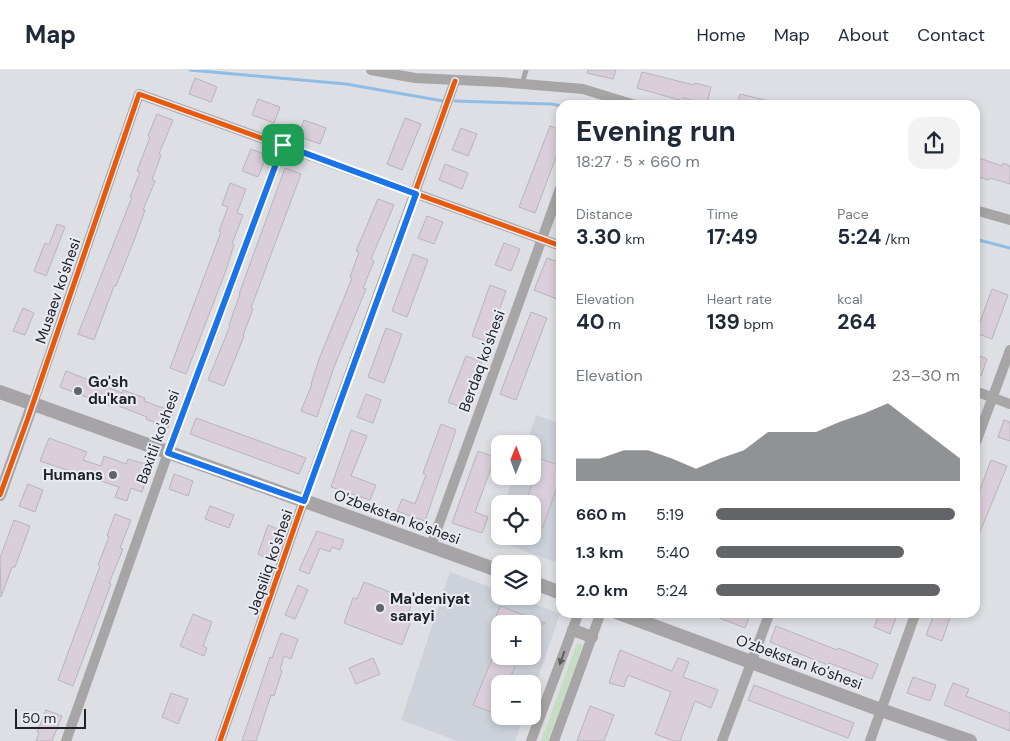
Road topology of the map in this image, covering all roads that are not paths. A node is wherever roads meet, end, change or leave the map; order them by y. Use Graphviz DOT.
graph roads {
  1 [pos="371,70"];
  2 [pos="526,70"];
  3 [pos="455,81"];
  4 [pos="522,84"];
  5 [pos="618,100"];
  6 [pos="283,145"];
  7 [pos="416,194"];
  8 [pos="556,199"];
  9 [pos="980,211"];
  10 [pos="1010,220"];
  11 [pos="541,239"];
  12 [pos="556,244"];
  13 [pos="1010,350"];
  14 [pos="0,392"];
  15 [pos="980,392"];
  16 [pos="992,396"];
  17 [pos="33,403"];
  18 [pos="1010,404"];
  19 [pos="980,431"];
  20 [pos="168,453"];
  21 [pos="0,495"];
  22 [pos="304,501"];
  23 [pos="432,546"];
  24 [pos="491,568"];
  25 [pos="541,585"];
  26 [pos="556,591"];
  27 [pos="577,618"];
  28 [pos="599,618"];
  29 [pos="632,618"];
  30 [pos="768,618"];
  31 [pos="914,618"];
  32 [pos="572,630"];
  33 [pos="592,637"];
  34 [pos="752,662"];
  35 [pos="881,710"];
  36 [pos="66,741"];
  37 [pos="220,741"];
  38 [pos="531,741"];
  39 [pos="554,741"];
  40 [pos="722,741"];
  41 [pos="870,741"];
  42 [pos="970,741"];
  1 -- 3 [label="street"];
  2 -- 4 [label="lane"];
  3 -- 4 [label="street"];
  3 -- 7 [label="street, Jaqsiliq ko'shesi"];
  4 -- 5 [label="street"];
  6 -- 7 [label="street"];
  6 -- 17 [label="street, Musaev ko'shesi"];
  6 -- 20 [label="street, Baxitli ko'shesi"];
  7 -- 11 [label="street"];
  7 -- 22 [label="street, Jaqsiliq ko'shesi"];
  8 -- 11 [label="street, Berdaq ko'shesi"];
  9 -- 10 [label="street"];
  11 -- 12 [label="street"];
  11 -- 23 [label="street, Berdaq ko'shesi"];
  13 -- 16 [label="street"];
  14 -- 17 [label="main road, O'zbekstan ko'shesi"];
  15 -- 16 [label="street"];
  16 -- 18 [label="street"];
  16 -- 19 [label="street"];
  17 -- 20 [label="main road, O'zbekstan ko'shesi"];
  17 -- 21 [label="street, Musaev ko'shesi"];
  20 -- 22 [label="main road, O'zbekstan ko'shesi"];
  20 -- 36 [label="street, Baxitli ko'shesi"];
  22 -- 23 [label="main road, O'zbekstan ko'shesi"];
  22 -- 37 [label="street, Jaqsiliq ko'shesi"];
  23 -- 24 [label="main road, O'zbekstan ko'shesi"];
  25 -- 26 [label="main road"];
  27 -- 32 [label="street"];
  28 -- 33 [label="street"];
  29 -- 34 [label="main road, O'zbekstan ko'shesi"];
  30 -- 34 [label="street"];
  31 -- 35 [label="street"];
  32 -- 33 [label="street"];
  32 -- 38 [label="street, one-way"];
  33 -- 39 [label="street"];
  34 -- 35 [label="main road, O'zbekstan ko'shesi"];
  34 -- 40 [label="street"];
  35 -- 41 [label="street"];
  35 -- 42 [label="main road, O'zbekstan ko'shesi"];
}
